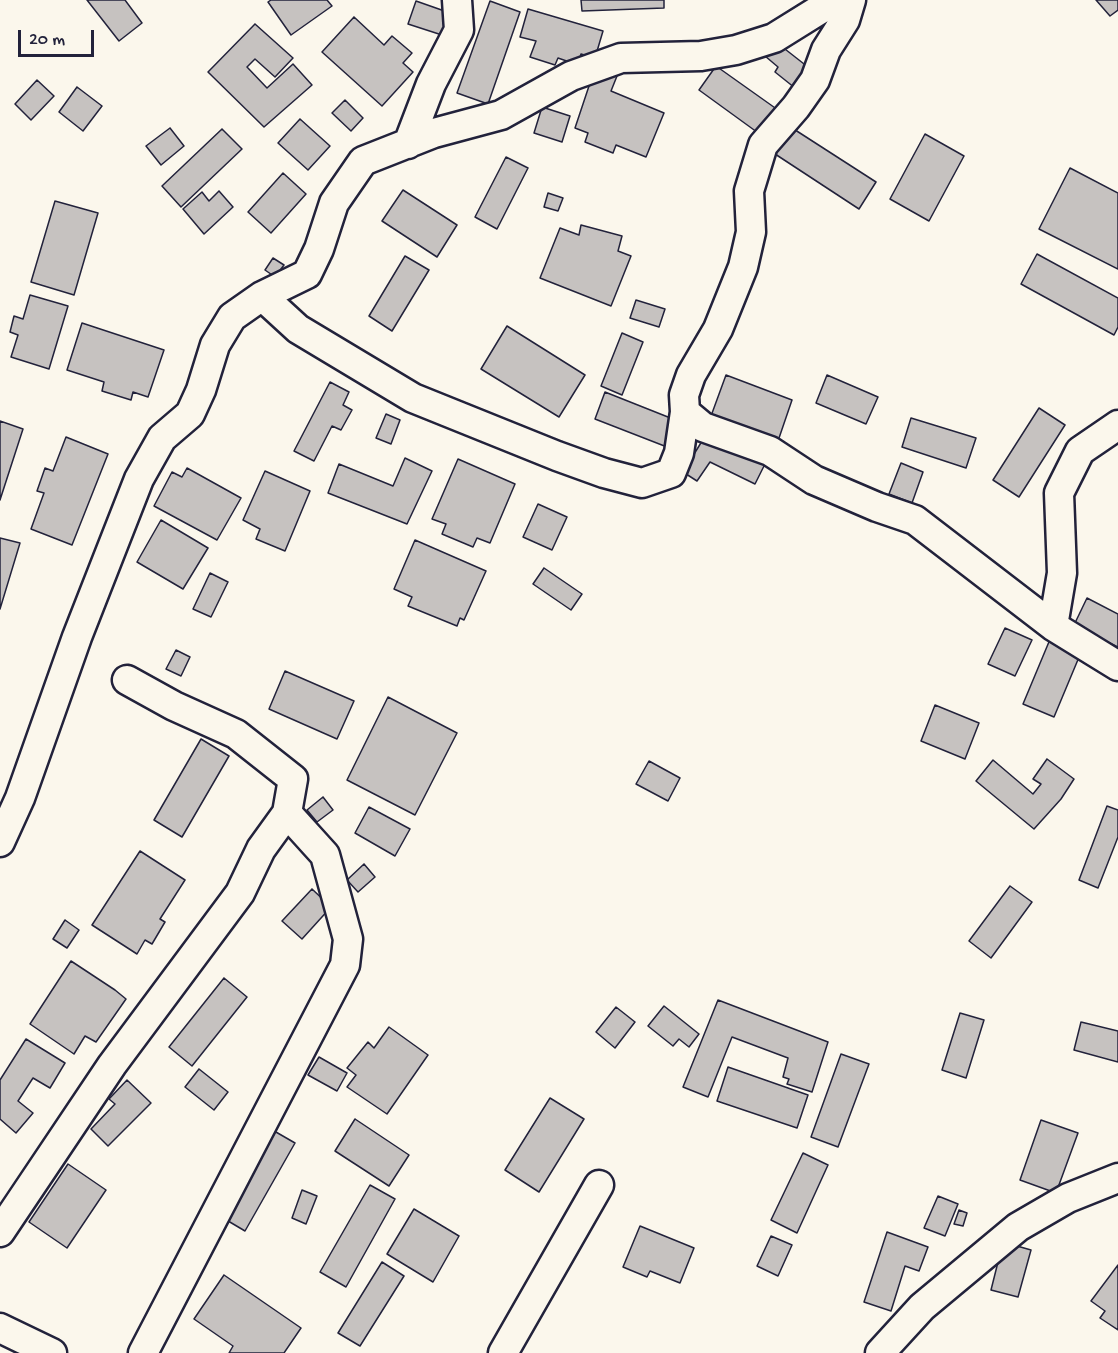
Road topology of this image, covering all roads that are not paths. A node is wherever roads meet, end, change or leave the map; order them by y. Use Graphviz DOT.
graph roads {
  1 [pos="457,0"];
  2 [pos="835,0"];
  3 [pos="851,0"];
  4 [pos="408,144"];
  5 [pos="262,296"];
  6 [pos="685,412"];
  7 [pos="1118,425"];
  8 [pos="1053,626"];
  9 [pos="1118,666"];
  10 [pos="127,680"];
  11 [pos="287,813"];
  12 [pos="0,842"];
  13 [pos="1118,1178"];
  14 [pos="599,1185"];
  15 [pos="0,1232"];
  16 [pos="0,1328"];
  17 [pos="52,1353"];
  18 [pos="143,1353"];
  19 [pos="503,1353"];
  20 [pos="880,1353"];
  1 -- 4 [label="street"];
  2 -- 4 [label="street"];
  3 -- 6 [label="street"];
  4 -- 5 [label="street"];
  5 -- 6 [label="street"];
  5 -- 12 [label="street"];
  6 -- 8 [label="street"];
  7 -- 8 [label="street"];
  8 -- 9 [label="street"];
  10 -- 11 [label="street"];
  11 -- 15 [label="street"];
  11 -- 18 [label="street"];
  13 -- 20 [label="street"];
  14 -- 19 [label="street"];
  16 -- 17 [label="street"];
}
